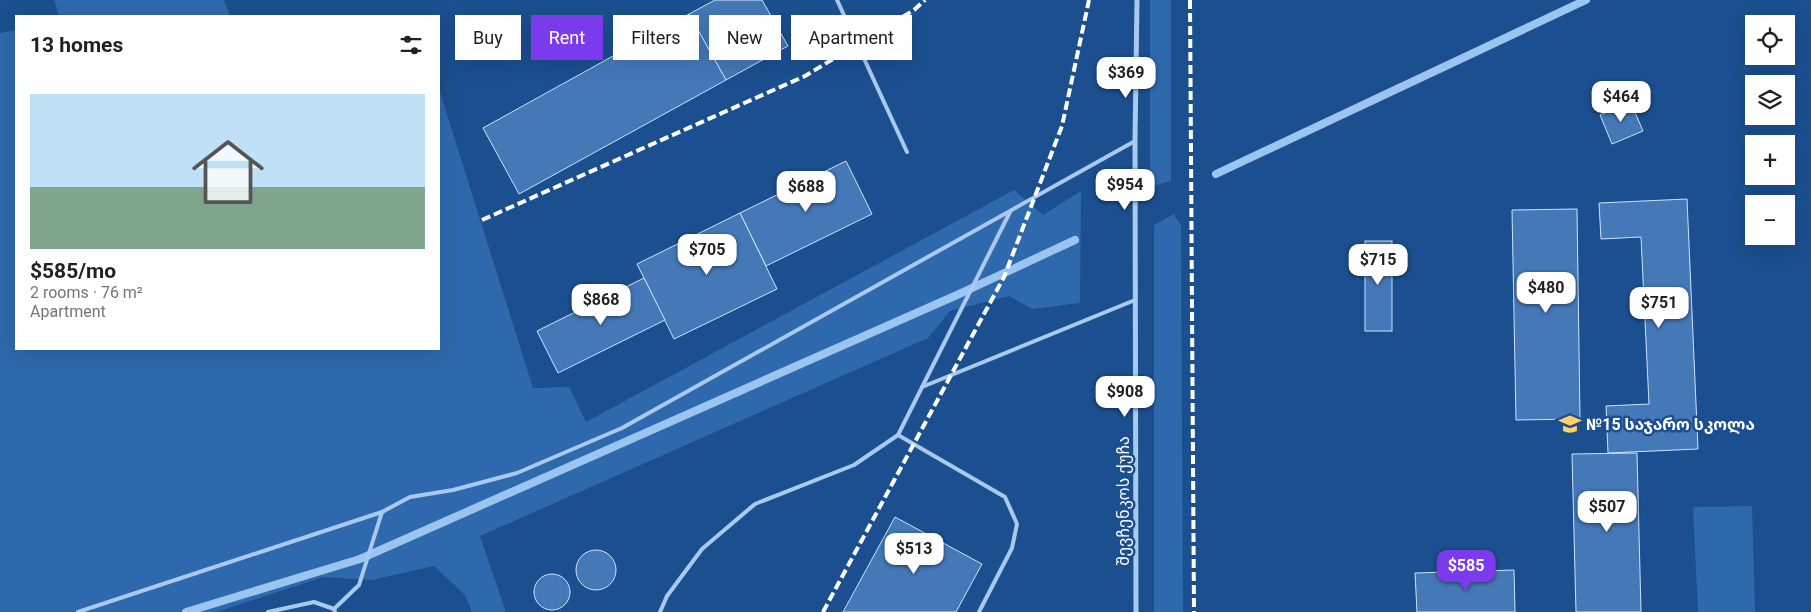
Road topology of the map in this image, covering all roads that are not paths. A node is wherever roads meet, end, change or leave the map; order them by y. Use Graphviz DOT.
graph roads {
  1 [pos="837,0"];
  2 [pos="1137,0"];
  3 [pos="1135,141"];
  4 [pos="907,152"];
  5 [pos="1011,210"];
  6 [pos="1135,300"];
  7 [pos="922,388"];
  8 [pos="898,435"];
  9 [pos="382,512"];
  10 [pos="335,610"];
  11 [pos="78,612"];
  12 [pos="268,612"];
  13 [pos="660,612"];
  14 [pos="980,612"];
  15 [pos="1136,612"];
  1 -- 4 [label="lane"];
  2 -- 3 [label="street, შევჩენკოს ქუჩა"];
  3 -- 5 [label="lane"];
  3 -- 6 [label="street, შევჩენკოს ქუჩა"];
  5 -- 7 [label="lane"];
  5 -- 9 [label="lane"];
  6 -- 7 [label="lane"];
  6 -- 15 [label="street, შევჩენკოს ქუჩა"];
  7 -- 8 [label="lane"];
  8 -- 13 [label="lane"];
  8 -- 14 [label="lane"];
  9 -- 10 [label="lane"];
  9 -- 11 [label="lane"];
  10 -- 12 [label="lane"];
}
